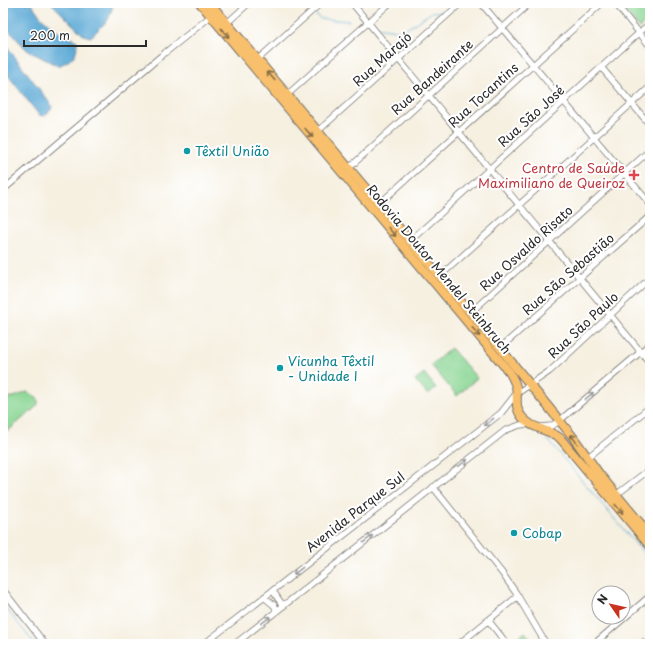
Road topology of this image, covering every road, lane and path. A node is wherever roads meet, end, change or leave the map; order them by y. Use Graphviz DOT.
graph roads {
  1 [pos="200,3"];
  2 [pos="210,3"];
  3 [pos="249,3"];
  4 [pos="321,3"];
  5 [pos="352,3"];
  6 [pos="390,3"];
  7 [pos="461,3"];
  8 [pos="481,3"];
  9 [pos="530,3"];
  10 [pos="602,3"];
  11 [pos="615,3"];
  12 [pos="211,16"];
  13 [pos="227,23"];
  14 [pos="368,23"];
  15 [pos="650,23"];
  16 [pos="502,28"];
  17 [pos="639,33"];
  18 [pos="650,46"];
  19 [pos="257,60"];
  20 [pos="398,60"];
  21 [pos="533,65"];
  22 [pos="601,67"];
  23 [pos="650,87"];
  24 [pos="287,95"];
  25 [pos="428,95"];
  26 [pos="564,102"];
  27 [pos="632,104"];
  28 [pos="650,125"];
  29 [pos="318,132"];
  30 [pos="459,132"];
  31 [pos="594,138"];
  32 [pos="650,150"];
  33 [pos="349,168"];
  34 [pos="489,168"];
  35 [pos="624,173"];
  36 [pos="3,190"];
  37 [pos="379,204"];
  38 [pos="519,204"];
  39 [pos="650,204"];
  40 [pos="650,216"];
  41 [pos="410,240"];
  42 [pos="550,241"];
  43 [pos="439,277"];
  44 [pos="580,278"];
  45 [pos="650,278"];
  46 [pos="470,313"];
  47 [pos="610,316"];
  48 [pos="650,344"];
  49 [pos="500,348"];
  50 [pos="641,352"];
  51 [pos="650,362"];
  52 [pos="530,386"];
  53 [pos="516,394"];
  54 [pos="650,407"];
  55 [pos="559,420"];
  56 [pos="532,425"];
  57 [pos="587,458"];
  58 [pos="650,469"];
  59 [pos="433,487"];
  60 [pos="616,495"];
  61 [pos="650,535"];
  62 [pos="650,546"];
  63 [pos="3,590"];
  64 [pos="273,591"];
  65 [pos="518,596"];
  66 [pos="650,596"];
  67 [pos="264,597"];
  68 [pos="285,605"];
  69 [pos="276,612"];
  70 [pos="488,620"];
  71 [pos="466,638"];
  72 [pos="45,644"];
  73 [pos="204,644"];
  74 [pos="235,644"];
  75 [pos="459,644"];
  76 [pos="471,644"];
  77 [pos="507,644"];
  78 [pos="546,644"];
  79 [pos="594,644"];
  1 -- 12 [label="highway, Rodovia Doutor Mendel Steinbruch"];
  2 -- 13 [label="highway, Rodovia Doutor Mendel Steinbruch"];
  3 -- 13 [label="street"];
  4 -- 19 [label="street"];
  5 -- 14 [label="street"];
  6 -- 14 [label="street"];
  7 -- 20 [label="street, Rua Marajó"];
  8 -- 16 [label="street"];
  9 -- 16 [label="street, Rua Bandeirante"];
  10 -- 21 [label="street, Rua Tocantins"];
  11 -- 17 [label="street"];
  12 -- 36 [label="street"];
  12 -- 53 [label="highway, Rodovia Doutor Mendel Steinbruch, one-way"];
  13 -- 19 [label="highway, Rodovia Doutor Mendel Steinbruch"];
  14 -- 20 [label="street"];
  14 -- 24 [label="street"];
  15 -- 17 [label="street, Rua São José"];
  16 -- 21 [label="street"];
  16 -- 25 [label="street, Rua Bandeirante"];
  17 -- 18 [label="street"];
  17 -- 22 [label="street, Rua São José"];
  24 -- 19 [label="highway, Rodovia Doutor Mendel Steinbruch, one-way"];
  20 -- 25 [label="street"];
  20 -- 29 [label="street, Rua Marajó"];
  21 -- 26 [label="street"];
  21 -- 30 [label="street, Rua Tocantins"];
  22 -- 26 [label="street, Rua São José"];
  22 -- 27 [label="street"];
  23 -- 27 [label="street"];
  24 -- 29 [label="highway, Rodovia Doutor Mendel Steinbruch"];
  25 -- 30 [label="street"];
  25 -- 33 [label="street, Rua Bandeirante"];
  26 -- 31 [label="street"];
  26 -- 34 [label="street, Rua São José"];
  27 -- 28 [label="street"];
  27 -- 31 [label="street"];
  29 -- 33 [label="highway, Rodovia Doutor Mendel Steinbruch"];
  30 -- 34 [label="street"];
  30 -- 37 [label="street, Rua Tocantins"];
  31 -- 35 [label="street"];
  31 -- 38 [label="street"];
  32 -- 35 [label="street, Rua Osvaldo Risato"];
  33 -- 37 [label="highway, Rodovia Doutor Mendel Steinbruch"];
  34 -- 38 [label="street"];
  34 -- 41 [label="street, Rua São José"];
  35 -- 39 [label="street"];
  35 -- 42 [label="street, Rua Osvaldo Risato"];
  37 -- 41 [label="highway, Rodovia Doutor Mendel Steinbruch"];
  38 -- 42 [label="street"];
  38 -- 43 [label="street"];
  40 -- 44 [label="street, Rua São Sebastião"];
  41 -- 43 [label="highway, Rodovia Doutor Mendel Steinbruch"];
  42 -- 44 [label="street"];
  42 -- 46 [label="street, Rua Osvaldo Risato"];
  43 -- 46 [label="highway, Rodovia Doutor Mendel Steinbruch"];
  44 -- 47 [label="street"];
  44 -- 49 [label="street, Rua São Sebastião"];
  45 -- 47 [label="street, Rua São Paulo"];
  46 -- 49 [label="highway, Rodovia Doutor Mendel Steinbruch"];
  47 -- 50 [label="street"];
  47 -- 52 [label="street, Rua São Paulo"];
  48 -- 50 [label="street"];
  49 -- 52 [label="highway, Rodovia Doutor Mendel Steinbruch"];
  50 -- 51 [label="street"];
  55 -- 50 [label="street, one-way"];
  52 -- 53 [label="street, Rua São Paulo"];
  52 -- 55 [label="highway, Rodovia Doutor Mendel Steinbruch"];
  53 -- 56 [label="highway, Rodovia Doutor Mendel Steinbruch"];
  53 -- 64 [label="street, Avenida Parque Sul, one-way"];
  54 -- 57 [label="street"];
  55 -- 56 [label="street"];
  57 -- 55 [label="highway, Rodovia Doutor Mendel Steinbruch, one-way"];
  59 -- 56 [label="street, one-way"];
  56 -- 62 [label="highway, one-way"];
  57 -- 60 [label="highway, Rodovia Doutor Mendel Steinbruch"];
  58 -- 60 [label="street"];
  59 -- 65 [label="street"];
  68 -- 59 [label="street, one-way"];
  60 -- 61 [label="highway, Rodovia Doutor Mendel Steinbruch"];
  63 -- 72 [label="street"];
  64 -- 67 [label="street, Avenida Parque Sul"];
  64 -- 68 [label="street"];
  65 -- 70 [label="street"];
  65 -- 78 [label="street"];
  66 -- 79 [label="street"];
  67 -- 69 [label="street"];
  67 -- 73 [label="street, Avenida Parque Sul"];
  68 -- 69 [label="street"];
  74 -- 69 [label="street, one-way"];
  70 -- 71 [label="street"];
  70 -- 77 [label="street"];
  71 -- 75 [label="street"];
  71 -- 76 [label="street"];
}
